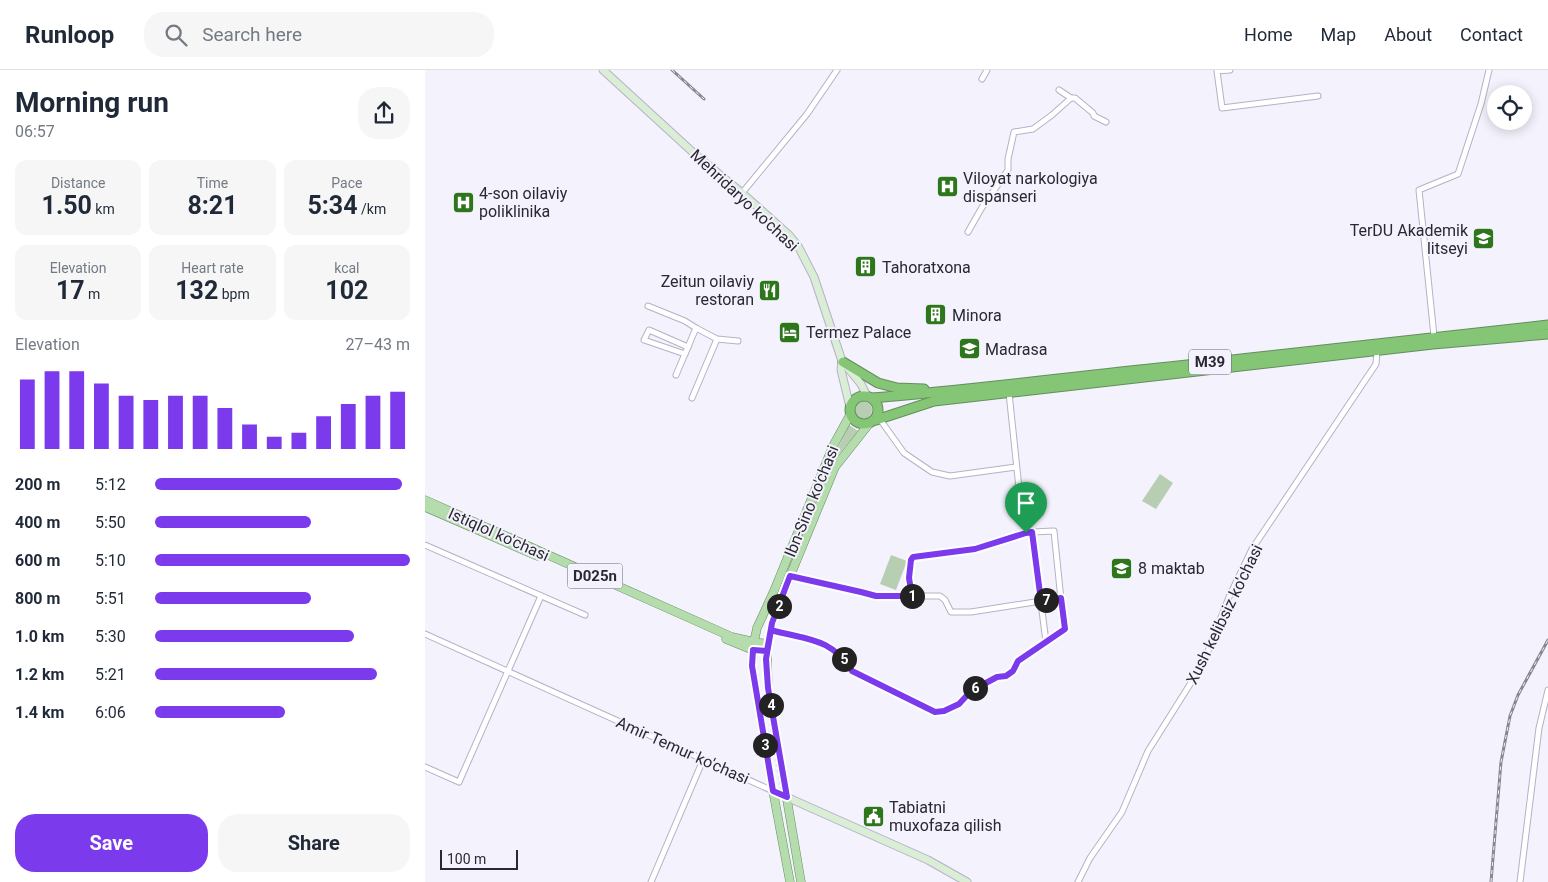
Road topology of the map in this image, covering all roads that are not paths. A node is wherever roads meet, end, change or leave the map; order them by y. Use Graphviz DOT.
graph roads {
  1 [pos="603,70"];
  2 [pos="837,70"];
  3 [pos="987,70"];
  4 [pos="1224,70"];
  5 [pos="1230,70"];
  6 [pos="1489,70"];
  7 [pos="982,79"];
  8 [pos="1059,90"];
  9 [pos="1318,96"];
  10 [pos="1071,98"];
  11 [pos="1105,122"];
  12 [pos="742,193"];
  13 [pos="968,232"];
  14 [pos="648,306"];
  15 [pos="1548,325"];
  16 [pos="696,328"];
  17 [pos="1548,334"];
  18 [pos="1435,336"];
  19 [pos="717,339"];
  20 [pos="739,342"];
  21 [pos="688,347"];
  22 [pos="1377,351"];
  23 [pos="685,354"];
  24 [pos="843,361"];
  25 [pos="676,375"];
  26 [pos="936,391"];
  27 [pos="1009,393"];
  28 [pos="869,397"];
  29 [pos="692,398"];
  30 [pos="850,411"];
  31 [pos="875,421"];
  32 [pos="1016,467"];
  33 [pos="425,507"];
  34 [pos="1032,532"];
  35 [pos="1026,533"];
  36 [pos="425,545"];
  37 [pos="790,576"];
  38 [pos="541,596"];
  39 [pos="912,596"];
  40 [pos="1061,598"];
  41 [pos="1041,601"];
  42 [pos="585,614"];
  43 [pos="771,630"];
  44 [pos="425,634"];
  45 [pos="1046,642"];
  46 [pos="754,646"];
  47 [pos="768,647"];
  48 [pos="508,671"];
  49 [pos="1548,690"];
  50 [pos="703,760"];
  51 [pos="425,767"];
  52 [pos="773,791"];
  53 [pos="787,797"];
  54 [pos="651,882"];
  55 [pos="790,882"];
  56 [pos="801,882"];
  57 [pos="967,882"];
  58 [pos="1078,882"];
  59 [pos="1520,882"];
  1 -- 12 [label="main road, Мehridaryo ko'chasi"];
  2 -- 12 [label="street"];
  3 -- 7 [label="street"];
  4 -- 5 [label="street"];
  4 -- 9 [label="street"];
  6 -- 18 [label="street"];
  8 -- 10 [label="street"];
  10 -- 11 [label="street"];
  10 -- 13 [label="street"];
  12 -- 24 [label="main road, Мehridaryo ko'chasi"];
  14 -- 16 [label="street"];
  15 -- 18 [label="highway, M39"];
  16 -- 19 [label="street"];
  16 -- 21 [label="street"];
  17 -- 22 [label="highway, M39"];
  18 -- 26 [label="highway, M39"];
  19 -- 20 [label="street"];
  19 -- 29 [label="street"];
  21 -- 23 [label="street"];
  21 -- 23 [label="street"];
  22 -- 27 [label="highway, M39"];
  22 -- 58 [label="street, Xush kelibsiz ko'chasi"];
  23 -- 25 [label="street"];
  24 -- 26 [label="highway"];
  24 -- 28 [label="main road"];
  24 -- 30 [label="main road"];
  26 -- 28 [label="highway, M39"];
  27 -- 31 [label="highway, M39"];
  27 -- 32 [label="street"];
  28 -- 30 [label="highway"];
  28 -- 31 [label="highway"];
  30 -- 31 [label="highway"];
  30 -- 46 [label="main road, Ibn-Sino ko'chasi"];
  31 -- 32 [label="street"];
  31 -- 37 [label="main road, Ibn-Sino ko'chasi"];
  32 -- 35 [label="street"];
  33 -- 46 [label="main road, Istiqlol ko'chasi / D025n"];
  34 -- 35 [label="street"];
  34 -- 40 [label="street"];
  34 -- 41 [label="street"];
  35 -- 39 [label="street"];
  36 -- 38 [label="street"];
  37 -- 39 [label="street"];
  37 -- 43 [label="main road, Ibn-Sino ko'chasi"];
  38 -- 42 [label="street"];
  38 -- 48 [label="street"];
  39 -- 41 [label="street"];
  40 -- 41 [label="street"];
  40 -- 45 [label="street"];
  41 -- 45 [label="street"];
  43 -- 45 [label="street"];
  43 -- 47 [label="main road, Ibn-Sino ko'chasi"];
  44 -- 48 [label="street, Amir Temur ko'chasi"];
  46 -- 47 [label="main road, Istiqlol ko'chasi / D025n"];
  46 -- 52 [label="main road, Ibn-Sino ko'chasi"];
  47 -- 53 [label="main road, Ibn-Sino ko'chasi"];
  48 -- 50 [label="street, Amir Temur ko'chasi"];
  48 -- 51 [label="street"];
  49 -- 59 [label="street"];
  50 -- 52 [label="street, Amir Temur ko'chasi"];
  50 -- 54 [label="street"];
  52 -- 53 [label="main road, Amir Temur ko'chasi"];
  52 -- 55 [label="main road, Ibn-Sino ko'chasi"];
  53 -- 56 [label="main road, Ibn-Sino ko'chasi"];
  53 -- 57 [label="main road, Amir Temur ko'chasi"];
}
